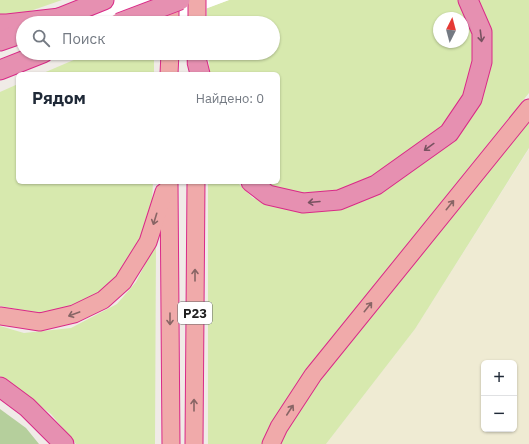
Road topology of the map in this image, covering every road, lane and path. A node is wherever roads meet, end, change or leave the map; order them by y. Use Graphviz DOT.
graph roads {
  1 [pos="170,0"];
  2 [pos="180,0"];
  3 [pos="197,0"];
  4 [pos="468,0"];
  5 [pos="97,3"];
  6 [pos="66,16"];
  7 [pos="138,16"];
  8 [pos="170,16"];
  9 [pos="197,16"];
  10 [pos="16,23"];
  11 [pos="0,24"];
  12 [pos="16,35"];
  13 [pos="0,41"];
  14 [pos="26,60"];
  15 [pos="170,60"];
  16 [pos="1,70"];
  17 [pos="169,72"];
  18 [pos="529,108"];
  19 [pos="167,184"];
  20 [pos="168,184"];
  21 [pos="196,184"];
  22 [pos="254,184"];
  23 [pos="0,316"];
  24 [pos="0,387"];
  25 [pos="64,444"];
  26 [pos="171,444"];
  27 [pos="194,444"];
  28 [pos="271,444"];
  1 -- 8 [label="highway"];
  2 -- 7 [label="highway, bridge"];
  3 -- 9 [label="highway"];
  4 -- 22 [label="highway, one-way"];
  5 -- 6 [label="highway"];
  10 -- 11 [label="highway"];
  12 -- 13 [label="highway"];
  14 -- 16 [label="highway"];
  15 -- 17 [label="highway"];
  28 -- 18 [label="highway, one-way"];
  19 -- 23 [label="highway, one-way"];
  20 -- 26 [label="highway, Р23, one-way"];
  27 -- 21 [label="highway, Р23, one-way"];
  24 -- 25 [label="highway"];
}
